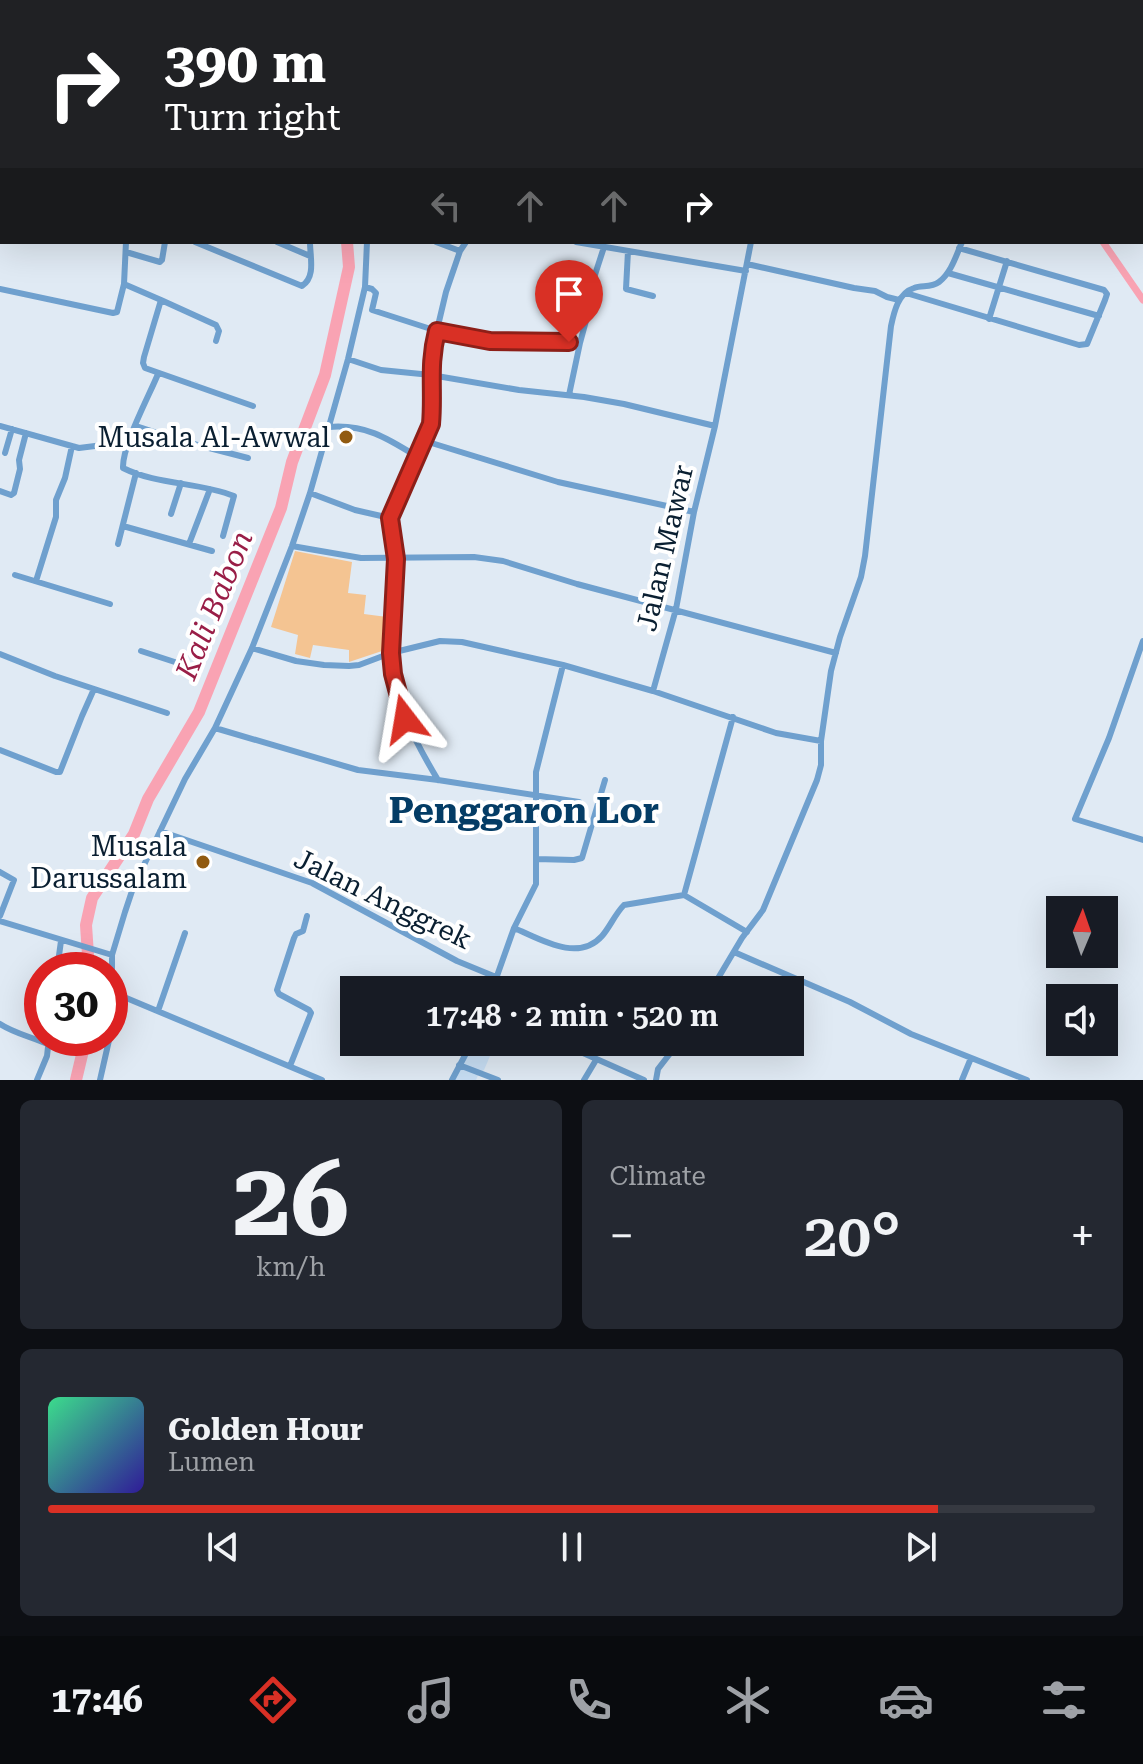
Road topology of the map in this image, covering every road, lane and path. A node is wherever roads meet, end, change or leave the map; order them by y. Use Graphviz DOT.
graph roads {
  1 [pos="126,244"];
  2 [pos="165,244"];
  3 [pos="200,244"];
  4 [pos="282,244"];
  5 [pos="310,244"];
  6 [pos="367,244"];
  7 [pos="441,244"];
  8 [pos="465,244"];
  9 [pos="587,244"];
  10 [pos="751,244"];
  11 [pos="960,245"];
  12 [pos="604,247"];
  13 [pos="460,251"];
  14 [pos="628,251"];
  15 [pos="126,252"];
  16 [pos="310,256"];
  17 [pos="1007,261"];
  18 [pos="746,268"];
  19 [pos="948,273"];
  20 [pos="124,284"];
  21 [pos="365,287"];
  22 [pos="1000,288"];
  23 [pos="0,289"];
  24 [pos="906,293"];
  25 [pos="653,296"];
  26 [pos="161,300"];
  27 [pos="899,300"];
  28 [pos="1099,316"];
  29 [pos="989,319"];
  30 [pos="437,331"];
  31 [pos="216,341"];
  32 [pos="580,343"];
  33 [pos="348,359"];
  34 [pos="158,374"];
  35 [pos="431,375"];
  36 [pos="569,395"];
  37 [pos="253,406"];
  38 [pos="0,426"];
  39 [pos="136,426"];
  40 [pos="715,426"];
  41 [pos="329,427"];
  42 [pos="12,429"];
  43 [pos="26,433"];
  44 [pos="425,441"];
  45 [pos="72,446"];
  46 [pos="127,447"];
  47 [pos="5,453"];
  48 [pos="416,456"];
  49 [pos="248,458"];
  50 [pos="136,473"];
  51 [pos="181,483"];
  52 [pos="210,489"];
  53 [pos="0,491"];
  54 [pos="310,493"];
  55 [pos="694,512"];
  56 [pos="171,514"];
  57 [pos="390,518"];
  58 [pos="123,526"];
  59 [pos="223,536"];
  60 [pos="118,544"];
  61 [pos="189,544"];
  62 [pos="292,546"];
  63 [pos="212,551"];
  64 [pos="396,559"];
  65 [pos="15,575"];
  66 [pos="36,581"];
  67 [pos="110,604"];
  68 [pos="676,609"];
  69 [pos="1143,641"];
  70 [pos="252,648"];
  71 [pos="141,651"];
  72 [pos="391,653"];
  73 [pos="836,653"];
  74 [pos="0,654"];
  75 [pos="563,665"];
  76 [pos="187,666"];
  77 [pos="94,689"];
  78 [pos="653,691"];
  79 [pos="167,713"];
  80 [pos="733,717"];
  81 [pos="215,728"];
  82 [pos="821,741"];
  83 [pos="0,750"];
  84 [pos="438,780"];
  85 [pos="605,780"];
  86 [pos="536,795"];
  87 [pos="579,802"];
  88 [pos="160,831"];
  89 [pos="1143,840"];
  90 [pos="536,859"];
  91 [pos="0,872"];
  92 [pos="684,895"];
  93 [pos="307,916"];
  94 [pos="0,919"];
  95 [pos="514,928"];
  96 [pos="747,932"];
  97 [pos="185,933"];
  98 [pos="61,941"];
  99 [pos="59,952"];
  100 [pos="102,952"];
  101 [pos="111,952"];
  102 [pos="734,952"];
  103 [pos="494,976"];
  104 [pos="496,976"];
  105 [pos="719,976"];
  106 [pos="128,999"];
  107 [pos="158,1011"];
  108 [pos="0,1024"];
  109 [pos="24,1035"];
  110 [pos="47,1056"];
  111 [pos="105,1056"];
  112 [pos="464,1056"];
  113 [pos="590,1056"];
  114 [pos="668,1056"];
  115 [pos="971,1058"];
  116 [pos="596,1060"];
  117 [pos="459,1065"];
  118 [pos="290,1066"];
  119 [pos="37,1080"];
  120 [pos="100,1080"];
  121 [pos="322,1080"];
  122 [pos="452,1080"];
  123 [pos="498,1080"];
  124 [pos="584,1080"];
  125 [pos="644,1080"];
  126 [pos="656,1080"];
  127 [pos="962,1080"];
  128 [pos="1027,1080"];
  1 -- 15 [label="street"];
  2 -- 15 [label="street"];
  3 -- 16 [label="street"];
  4 -- 16 [label="street"];
  5 -- 16 [label="street"];
  6 -- 21 [label="street"];
  7 -- 13 [label="street"];
  8 -- 13 [label="street"];
  9 -- 12 [label="street"];
  10 -- 18 [label="street, Jalan Mawar"];
  11 -- 17 [label="street"];
  11 -- 19 [label="street"];
  12 -- 14 [label="street"];
  12 -- 32 [label="street"];
  13 -- 30 [label="street"];
  14 -- 18 [label="street"];
  14 -- 25 [label="street"];
  15 -- 20 [label="street"];
  17 -- 22 [label="street"];
  17 -- 28 [label="street"];
  18 -- 27 [label="street"];
  18 -- 40 [label="street, Jalan Mawar"];
  19 -- 22 [label="street"];
  19 -- 24 [label="street"];
  20 -- 23 [label="street"];
  20 -- 26 [label="street"];
  21 -- 30 [label="street"];
  21 -- 33 [label="street"];
  22 -- 28 [label="street"];
  22 -- 29 [label="street"];
  24 -- 27 [label="street"];
  24 -- 29 [label="street"];
  26 -- 31 [label="street"];
  26 -- 34 [label="street"];
  27 -- 73 [label="street"];
  28 -- 29 [label="street"];
  30 -- 32 [label="street"];
  30 -- 35 [label="street"];
  32 -- 36 [label="street"];
  33 -- 35 [label="street"];
  33 -- 41 [label="street"];
  34 -- 37 [label="street"];
  34 -- 39 [label="street"];
  35 -- 36 [label="street"];
  35 -- 44 [label="street"];
  36 -- 40 [label="street"];
  38 -- 42 [label="street"];
  39 -- 46 [label="street"];
  39 -- 49 [label="street"];
  40 -- 55 [label="street, Jalan Mawar"];
  41 -- 48 [label="street"];
  41 -- 54 [label="street"];
  42 -- 43 [label="street"];
  42 -- 47 [label="street"];
  43 -- 45 [label="street"];
  43 -- 53 [label="street"];
  44 -- 48 [label="street"];
  44 -- 55 [label="street"];
  45 -- 46 [label="street"];
  45 -- 66 [label="street"];
  46 -- 50 [label="street"];
  48 -- 57 [label="street"];
  50 -- 51 [label="street"];
  50 -- 58 [label="street"];
  51 -- 52 [label="street"];
  51 -- 56 [label="street"];
  52 -- 59 [label="street"];
  52 -- 61 [label="street"];
  54 -- 57 [label="street"];
  54 -- 62 [label="street"];
  55 -- 68 [label="street, Jalan Mawar"];
  57 -- 64 [label="street"];
  58 -- 60 [label="street"];
  58 -- 61 [label="street"];
  61 -- 63 [label="street"];
  62 -- 64 [label="street"];
  62 -- 70 [label="street"];
  64 -- 68 [label="street"];
  64 -- 72 [label="street"];
  65 -- 66 [label="street"];
  66 -- 67 [label="street"];
  68 -- 73 [label="street"];
  68 -- 78 [label="street, Jalan Mawar"];
  69 -- 89 [label="street"];
  70 -- 72 [label="street"];
  70 -- 81 [label="street"];
  71 -- 76 [label="street"];
  72 -- 75 [label="street"];
  72 -- 84 [label="street"];
  73 -- 82 [label="street"];
  74 -- 77 [label="street"];
  75 -- 78 [label="street"];
  75 -- 86 [label="street"];
  77 -- 79 [label="street"];
  77 -- 83 [label="street"];
  78 -- 80 [label="street"];
  80 -- 82 [label="street"];
  80 -- 92 [label="street"];
  81 -- 84 [label="street"];
  81 -- 88 [label="street"];
  82 -- 96 [label="street"];
  84 -- 86 [label="street"];
  85 -- 90 [label="street"];
  86 -- 87 [label="street"];
  86 -- 90 [label="street"];
  88 -- 101 [label="street"];
  88 -- 103 [label="street, Jalan Anggrek"];
  90 -- 95 [label="street"];
  91 -- 94 [label="street"];
  92 -- 95 [label="street"];
  92 -- 96 [label="street"];
  93 -- 118 [label="street"];
  94 -- 98 [label="street"];
  95 -- 104 [label="street"];
  96 -- 102 [label="street"];
  97 -- 107 [label="street"];
  98 -- 99 [label="street"];
  98 -- 100 [label="street"];
  102 -- 105 [label="street"];
  102 -- 115 [label="street"];
  106 -- 107 [label="street"];
  107 -- 118 [label="street"];
  108 -- 109 [label="street"];
  110 -- 119 [label="street"];
  111 -- 120 [label="street"];
  112 -- 117 [label="street"];
  113 -- 116 [label="street"];
  114 -- 126 [label="street"];
  115 -- 127 [label="street"];
  115 -- 128 [label="street"];
  116 -- 124 [label="street"];
  116 -- 125 [label="street"];
  117 -- 122 [label="street"];
  117 -- 123 [label="street"];
  118 -- 121 [label="street"];
}
